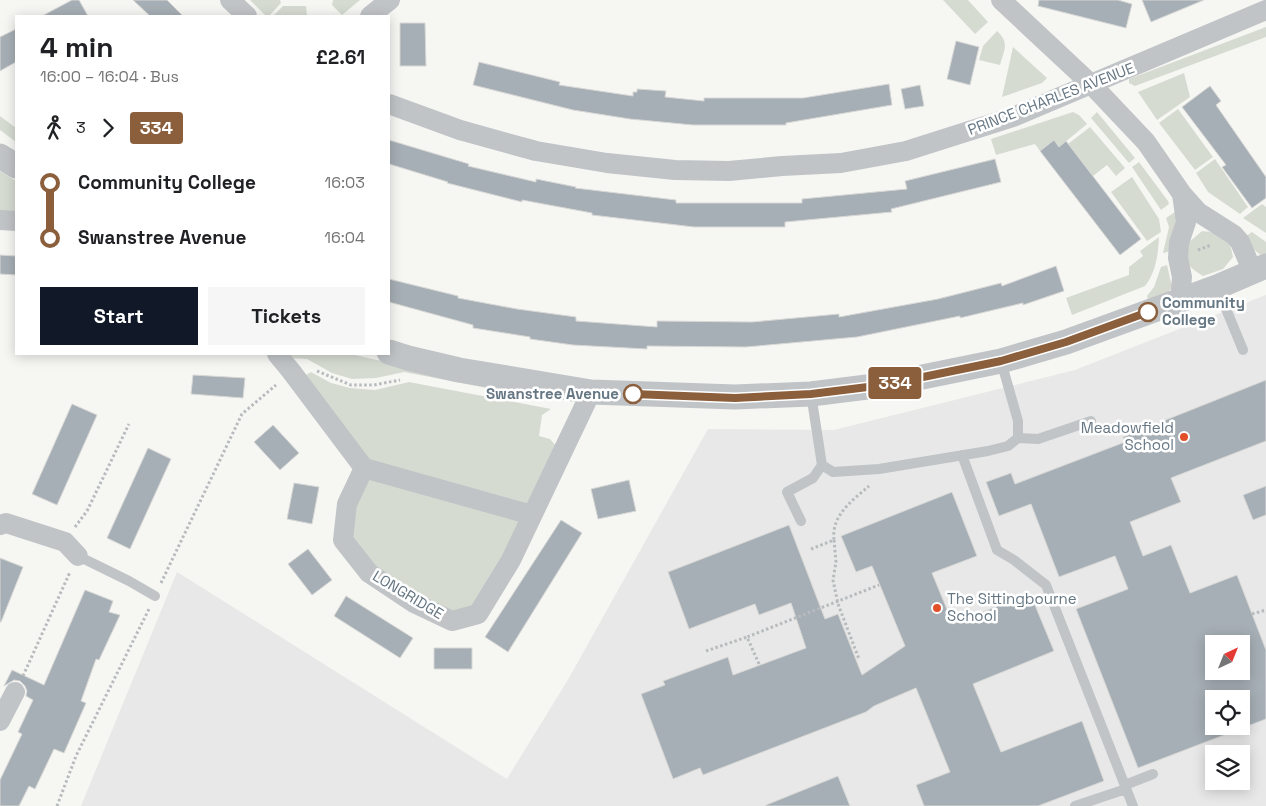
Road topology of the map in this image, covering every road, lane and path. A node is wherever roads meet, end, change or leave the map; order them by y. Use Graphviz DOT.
graph roads {
  1 [pos="230,0"];
  2 [pos="390,0"];
  3 [pos="1001,0"];
  4 [pos="1266,10"];
  5 [pos="246,15"];
  6 [pos="371,15"];
  7 [pos="1092,85"];
  8 [pos="390,104"];
  9 [pos="0,156"];
  10 [pos="15,165"];
  11 [pos="1182,194"];
  12 [pos="0,220"];
  13 [pos="15,221"];
  14 [pos="1234,235"];
  15 [pos="1178,258"];
  16 [pos="1259,269"];
  17 [pos="1217,287"];
  18 [pos="1180,300"];
  19 [pos="1243,350"];
  20 [pos="390,352"];
  21 [pos="278,355"];
  22 [pos="1001,361"];
  23 [pos="591,392"];
  24 [pos="811,394"];
  25 [pos="1091,421"];
  26 [pos="129,424"];
  27 [pos="1018,438"];
  28 [pos="962,455"];
  29 [pos="822,465"];
  30 [pos="364,468"];
  31 [pos="879,469"];
  32 [pos="532,515"];
  33 [pos="801,521"];
  34 [pos="0,526"];
  35 [pos="834,540"];
  36 [pos="71,549"];
  37 [pos="811,549"];
  38 [pos="879,585"];
  39 [pos="155,596"];
  40 [pos="837,601"];
  41 [pos="1266,610"];
  42 [pos="1252,614"];
  43 [pos="747,636"];
  44 [pos="706,651"];
  45 [pos="859,659"];
  46 [pos="759,664"];
  47 [pos="15,692"];
  48 [pos="0,721"];
  49 [pos="1153,774"];
  50 [pos="1126,787"];
  51 [pos="1075,806"];
  52 [pos="1133,806"];
  1 -- 5 [label="street"];
  2 -- 6 [label="street"];
  3 -- 7 [label="street"];
  4 -- 7 [label="street, PRINCE CHARLES AVENUE"];
  7 -- 8 [label="street, PRINCE CHARLES AVENUE"];
  7 -- 11 [label="street"];
  9 -- 10 [label="street"];
  11 -- 14 [label="street"];
  11 -- 15 [label="street"];
  12 -- 13 [label="street"];
  14 -- 15 [label="path"];
  14 -- 16 [label="street"];
  15 -- 18 [label="street"];
  16 -- 17 [label="street"];
  17 -- 18 [label="street"];
  17 -- 19 [label="lane"];
  18 -- 22 [label="street"];
  20 -- 23 [label="street"];
  21 -- 30 [label="street"];
  22 -- 24 [label="street"];
  22 -- 27 [label="lane"];
  23 -- 24 [label="street"];
  23 -- 32 [label="street, LONGRIDGE"];
  24 -- 29 [label="lane"];
  25 -- 27 [label="lane"];
  26 -- 36 [label="path"];
  27 -- 28 [label="lane"];
  28 -- 31 [label="lane"];
  28 -- 50 [label="lane"];
  29 -- 31 [label="lane"];
  29 -- 33 [label="lane"];
  30 -- 32 [label="street"];
  30 -- 32 [label="street, LONGRIDGE"];
  31 -- 35 [label="path"];
  34 -- 36 [label="street"];
  35 -- 37 [label="path"];
  35 -- 40 [label="path"];
  36 -- 39 [label="lane"];
  36 -- 47 [label="path"];
  38 -- 40 [label="path"];
  40 -- 43 [label="path"];
  40 -- 45 [label="path"];
  41 -- 42 [label="path"];
  43 -- 44 [label="path"];
  43 -- 46 [label="path"];
  47 -- 48 [label="street"];
  49 -- 50 [label="lane"];
  50 -- 51 [label="lane"];
  50 -- 52 [label="lane"];
}
